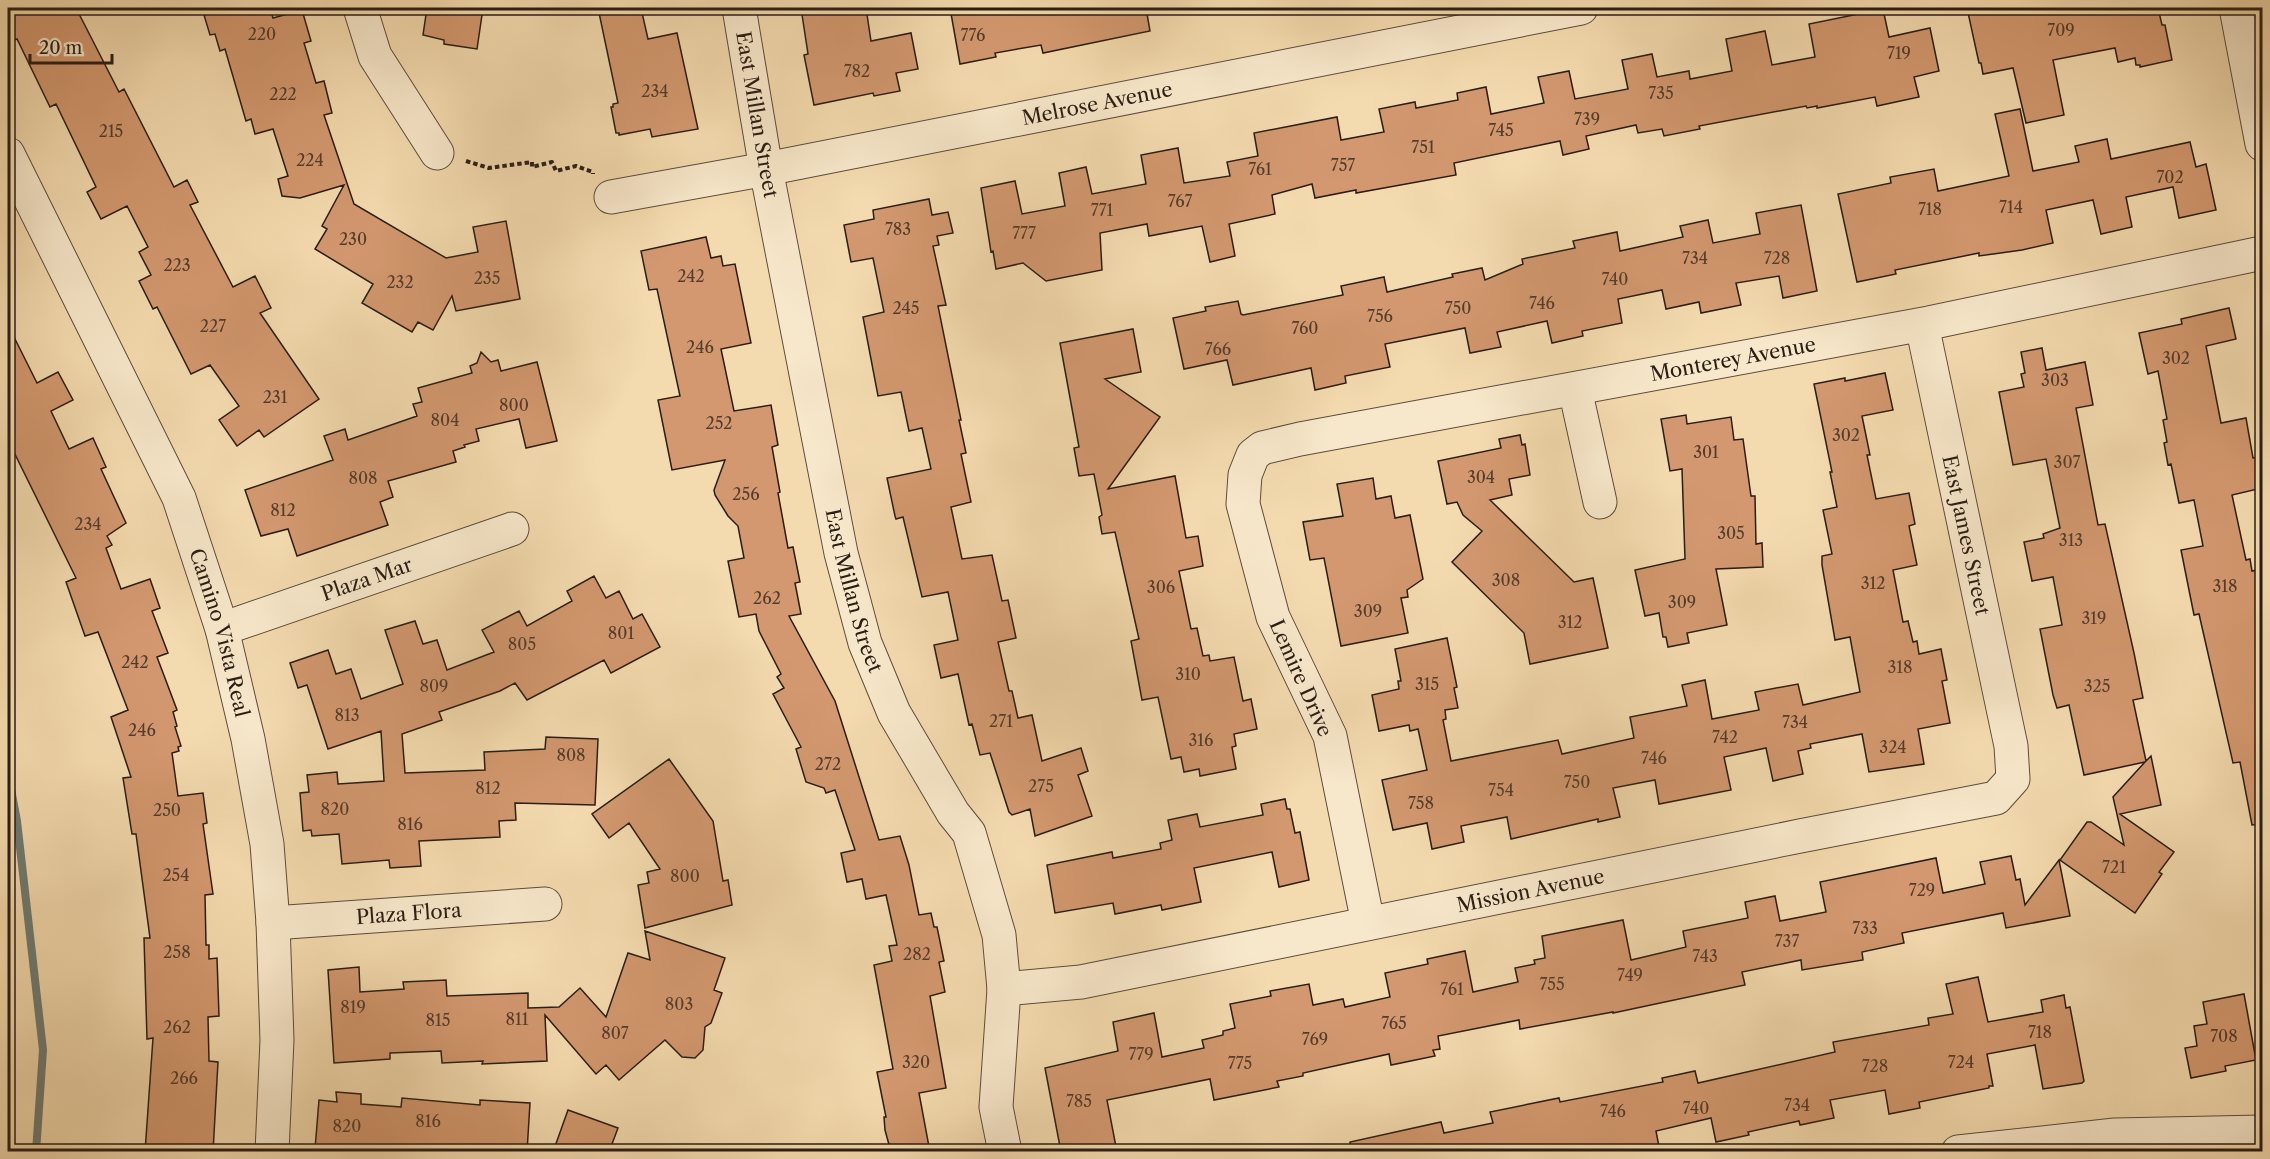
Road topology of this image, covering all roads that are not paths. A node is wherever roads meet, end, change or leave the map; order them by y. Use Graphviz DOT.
graph roads {
  1 [pos="360,8"];
  2 [pos="739,8"];
  3 [pos="1581,8"];
  4 [pos="2236,8"];
  5 [pos="2262,144"];
  6 [pos="437,153"];
  7 [pos="8,154"];
  8 [pos="766,168"];
  9 [pos="611,197"];
  10 [pos="2262,253"];
  11 [pos="1922,325"];
  12 [pos="1575,389"];
  13 [pos="1600,502"];
  14 [pos="1243,504"];
  15 [pos="512,529"];
  16 [pos="222,629"];
  17 [pos="2011,746"];
  18 [pos="545,904"];
  19 [pos="273,923"];
  20 [pos="1368,923"];
  21 [pos="1004,989"];
  22 [pos="2262,1132"];
  23 [pos="272,1152"];
  24 [pos="1005,1152"];
  25 [pos="1958,1152"];
  1 -- 6 [label="street"];
  2 -- 8 [label="street, East Millan Street"];
  3 -- 8 [label="street, Melrose Avenue"];
  4 -- 5 [label="street"];
  7 -- 16 [label="street, Camino Vista Real"];
  8 -- 9 [label="street, Melrose Avenue"];
  8 -- 21 [label="street, East Millan Street"];
  10 -- 11 [label="street, Monterey Avenue"];
  11 -- 12 [label="street, Monterey Avenue"];
  11 -- 17 [label="street, East James Street"];
  12 -- 13 [label="street"];
  12 -- 14 [label="street, Monterey Avenue"];
  14 -- 20 [label="street, Lemire Drive"];
  15 -- 16 [label="street, Plaza Mar"];
  16 -- 19 [label="street, Camino Vista Real"];
  17 -- 20 [label="street, Mission Avenue"];
  18 -- 19 [label="street, Plaza Flora"];
  19 -- 23 [label="street, Camino Vista Real"];
  20 -- 21 [label="street, Mission Avenue"];
  21 -- 24 [label="street, East Millan Street"];
  22 -- 25 [label="street"];
}
